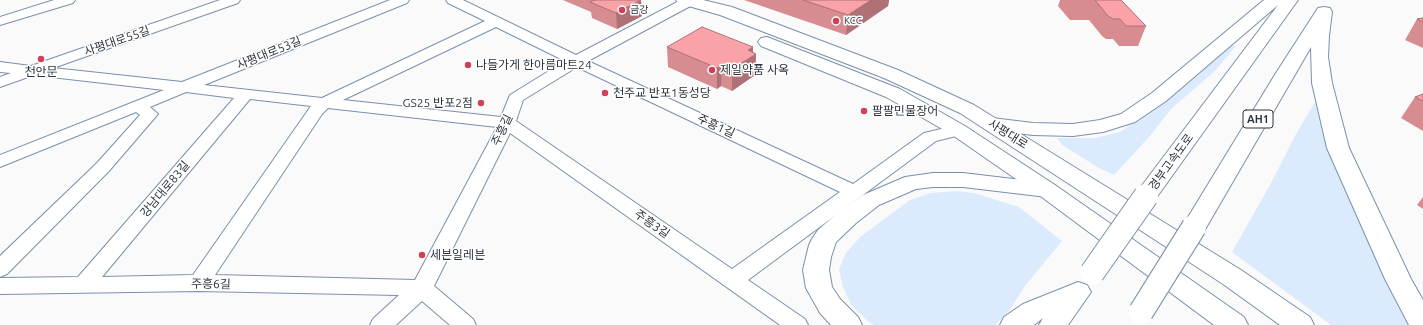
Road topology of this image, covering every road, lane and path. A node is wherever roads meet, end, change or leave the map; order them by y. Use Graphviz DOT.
graph roads {
  1 [pos="68,0"];
  2 [pos="233,0"];
  3 [pos="402,0"];
  4 [pos="453,0"];
  5 [pos="1274,0"];
  6 [pos="1290,0"];
  7 [pos="688,1"];
  8 [pos="1328,6"];
  9 [pos="0,21"];
  10 [pos="497,21"];
  11 [pos="576,60"];
  12 [pos="0,67"];
  13 [pos="32,71"];
  14 [pos="0,82"];
  15 [pos="184,88"];
  16 [pos="246,94"];
  17 [pos="324,103"];
  18 [pos="137,106"];
  19 [pos="507,123"];
  20 [pos="992,124"];
  21 [pos="958,130"];
  22 [pos="0,161"];
  23 [pos="1047,190"];
  24 [pos="855,192"];
  25 [pos="0,269"];
  26 [pos="732,280"];
  27 [pos="1085,282"];
  28 [pos="199,283"];
  29 [pos="84,284"];
  30 [pos="0,286"];
  31 [pos="422,288"];
  32 [pos="1137,318"];
  33 [pos="381,325"];
  34 [pos="465,325"];
  35 [pos="797,325"];
  36 [pos="848,325"];
  37 [pos="1014,325"];
  38 [pos="1053,325"];
  39 [pos="1234,325"];
  40 [pos="1300,325"];
  41 [pos="1423,325"];
  1 -- 9 [label="street"];
  2 -- 13 [label="street, 사평대로55길"];
  3 -- 15 [label="street, 사평대로53길"];
  4 -- 10 [label="street, 주흥1길"];
  5 -- 20 [label="main road"];
  6 -- 27 [label="main road, 경부고속도로, bridge"];
  7 -- 11 [label="street, 주흥길"];
  7 -- 20 [label="main road, 사평대로"];
  7 -- 21 [label="main road, 사평대로"];
  8 -- 32 [label="main road, AH1, bridge"];
  8 -- 41 [label="main road"];
  10 -- 11 [label="street, 주흥1길"];
  10 -- 17 [label="street"];
  11 -- 19 [label="street, 주흥길"];
  11 -- 24 [label="street, 주흥1길"];
  12 -- 13 [label="street"];
  13 -- 14 [label="street, 사평대로55길"];
  13 -- 15 [label="street"];
  15 -- 16 [label="street"];
  15 -- 18 [label="street, 사평대로53길"];
  16 -- 17 [label="street"];
  16 -- 29 [label="street, 강남대로83길"];
  17 -- 19 [label="street"];
  17 -- 28 [label="street"];
  18 -- 22 [label="street, 사평대로53길"];
  18 -- 25 [label="street"];
  19 -- 26 [label="street, 주흥3길"];
  19 -- 31 [label="street, 주흥길"];
  20 -- 40 [label="main road, 사평대로"];
  21 -- 23 [label="main road, 사평대로"];
  21 -- 24 [label="street"];
  23 -- 36 [label="main road"];
  23 -- 39 [label="main road, 사평대로"];
  24 -- 26 [label="street"];
  26 -- 35 [label="street, 주흥3길"];
  27 -- 37 [label="main road"];
  27 -- 38 [label="main road, 경부고속도로"];
  28 -- 29 [label="street, 주흥6길"];
  28 -- 31 [label="street, 주흥6길"];
  29 -- 30 [label="street, 주흥6길"];
  31 -- 33 [label="street, 주흥길"];
  31 -- 34 [label="street"];
}
